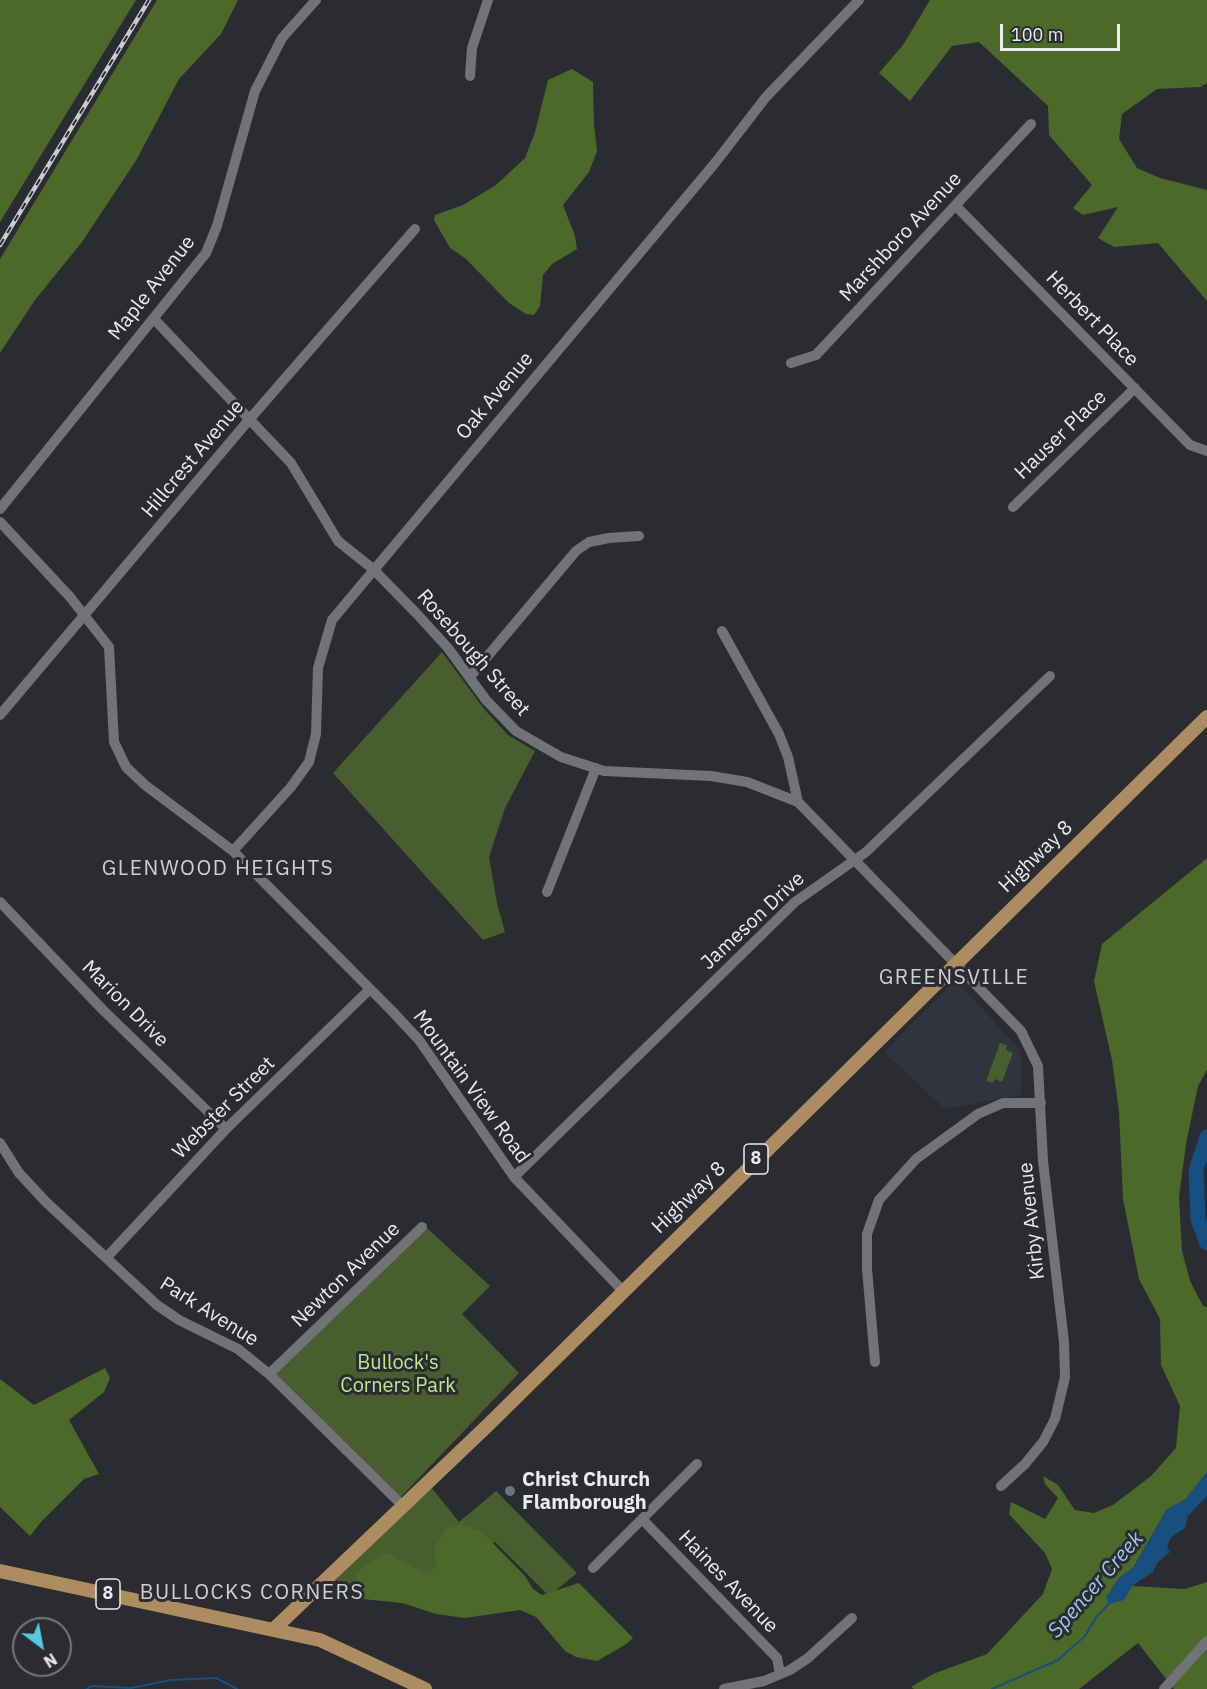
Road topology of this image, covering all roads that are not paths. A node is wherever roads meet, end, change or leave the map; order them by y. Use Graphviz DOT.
graph roads {
  1 [pos="316,0"];
  2 [pos="489,0"];
  3 [pos="859,0"];
  4 [pos="470,76"];
  5 [pos="1030,123"];
  6 [pos="956,206"];
  7 [pos="415,229"];
  8 [pos="154,319"];
  9 [pos="791,363"];
  10 [pos="1135,388"];
  11 [pos="248,421"];
  12 [pos="1207,451"];
  13 [pos="1012,507"];
  14 [pos="0,509"];
  15 [pos="0,522"];
  16 [pos="639,536"];
  17 [pos="373,569"];
  18 [pos="86,616"];
  19 [pos="722,631"];
  20 [pos="1050,676"];
  21 [pos="470,677"];
  22 [pos="0,715"];
  23 [pos="1207,717"];
  24 [pos="596,768"];
  25 [pos="798,802"];
  26 [pos="233,851"];
  27 [pos="854,859"];
  28 [pos="547,892"];
  29 [pos="0,902"];
  30 [pos="955,963"];
  31 [pos="370,989"];
  32 [pos="1041,1102"];
  33 [pos="226,1129"];
  34 [pos="0,1146"];
  35 [pos="514,1177"];
  36 [pos="422,1227"];
  37 [pos="107,1257"];
  38 [pos="622,1290"];
  39 [pos="875,1362"];
  40 [pos="269,1374"];
  41 [pos="697,1464"];
  42 [pos="1001,1486"];
  43 [pos="404,1507"];
  44 [pos="642,1519"];
  45 [pos="593,1568"];
  46 [pos="0,1571"];
  47 [pos="852,1618"];
  48 [pos="274,1629"];
  49 [pos="1207,1641"];
  50 [pos="780,1674"];
  51 [pos="425,1689"];
  52 [pos="724,1689"];
  53 [pos="1164,1689"];
  1 -- 8 [label="street, Maple Avenue"];
  2 -- 4 [label="street"];
  3 -- 17 [label="street, Oak Avenue"];
  5 -- 6 [label="street, Marshboro Avenue"];
  6 -- 9 [label="street, Marshboro Avenue"];
  6 -- 10 [label="street, Herbert Place"];
  7 -- 11 [label="street, Hillcrest Avenue"];
  8 -- 11 [label="street, Rosebough Street"];
  8 -- 14 [label="street, Maple Avenue"];
  10 -- 12 [label="street, Herbert Place"];
  10 -- 13 [label="street, Hauser Place"];
  11 -- 17 [label="street, Rosebough Street"];
  11 -- 18 [label="street, Hillcrest Avenue"];
  15 -- 18 [label="street, Mountain View Road"];
  16 -- 21 [label="street"];
  17 -- 21 [label="street, Rosebough Street"];
  17 -- 26 [label="street, Oak Avenue"];
  18 -- 22 [label="street, Hillcrest Avenue"];
  18 -- 26 [label="street, Mountain View Road"];
  19 -- 25 [label="street"];
  20 -- 27 [label="street, Jameson Drive"];
  21 -- 24 [label="street, Rosebough Street"];
  23 -- 30 [label="main road, Highway 8 / 8"];
  24 -- 25 [label="street, Rosebough Street"];
  24 -- 28 [label="street"];
  25 -- 27 [label="street, Rosebough Street"];
  26 -- 31 [label="street, Mountain View Road"];
  27 -- 30 [label="street, Rosebough Street"];
  27 -- 35 [label="street, Jameson Drive"];
  29 -- 33 [label="street, Marion Drive"];
  30 -- 32 [label="street, Kirby Avenue"];
  30 -- 38 [label="main road, Highway 8 / 8"];
  31 -- 33 [label="street, Webster Street"];
  31 -- 35 [label="street, Mountain View Road"];
  32 -- 39 [label="street"];
  32 -- 42 [label="street, Kirby Avenue"];
  33 -- 37 [label="street, Webster Street"];
  34 -- 37 [label="street, Park Avenue"];
  35 -- 38 [label="street, Mountain View Road"];
  36 -- 40 [label="street, Newton Avenue"];
  37 -- 40 [label="street, Park Avenue"];
  38 -- 43 [label="main road, Highway 8 / 8"];
  40 -- 43 [label="street, Park Avenue"];
  41 -- 44 [label="street"];
  43 -- 48 [label="main road, Highway 8 / 8"];
  44 -- 45 [label="street"];
  44 -- 50 [label="street, Haines Avenue"];
  46 -- 48 [label="main road, 8"];
  47 -- 50 [label="street"];
  48 -- 51 [label="main road"];
  49 -- 53 [label="street"];
  50 -- 52 [label="street"];
}
